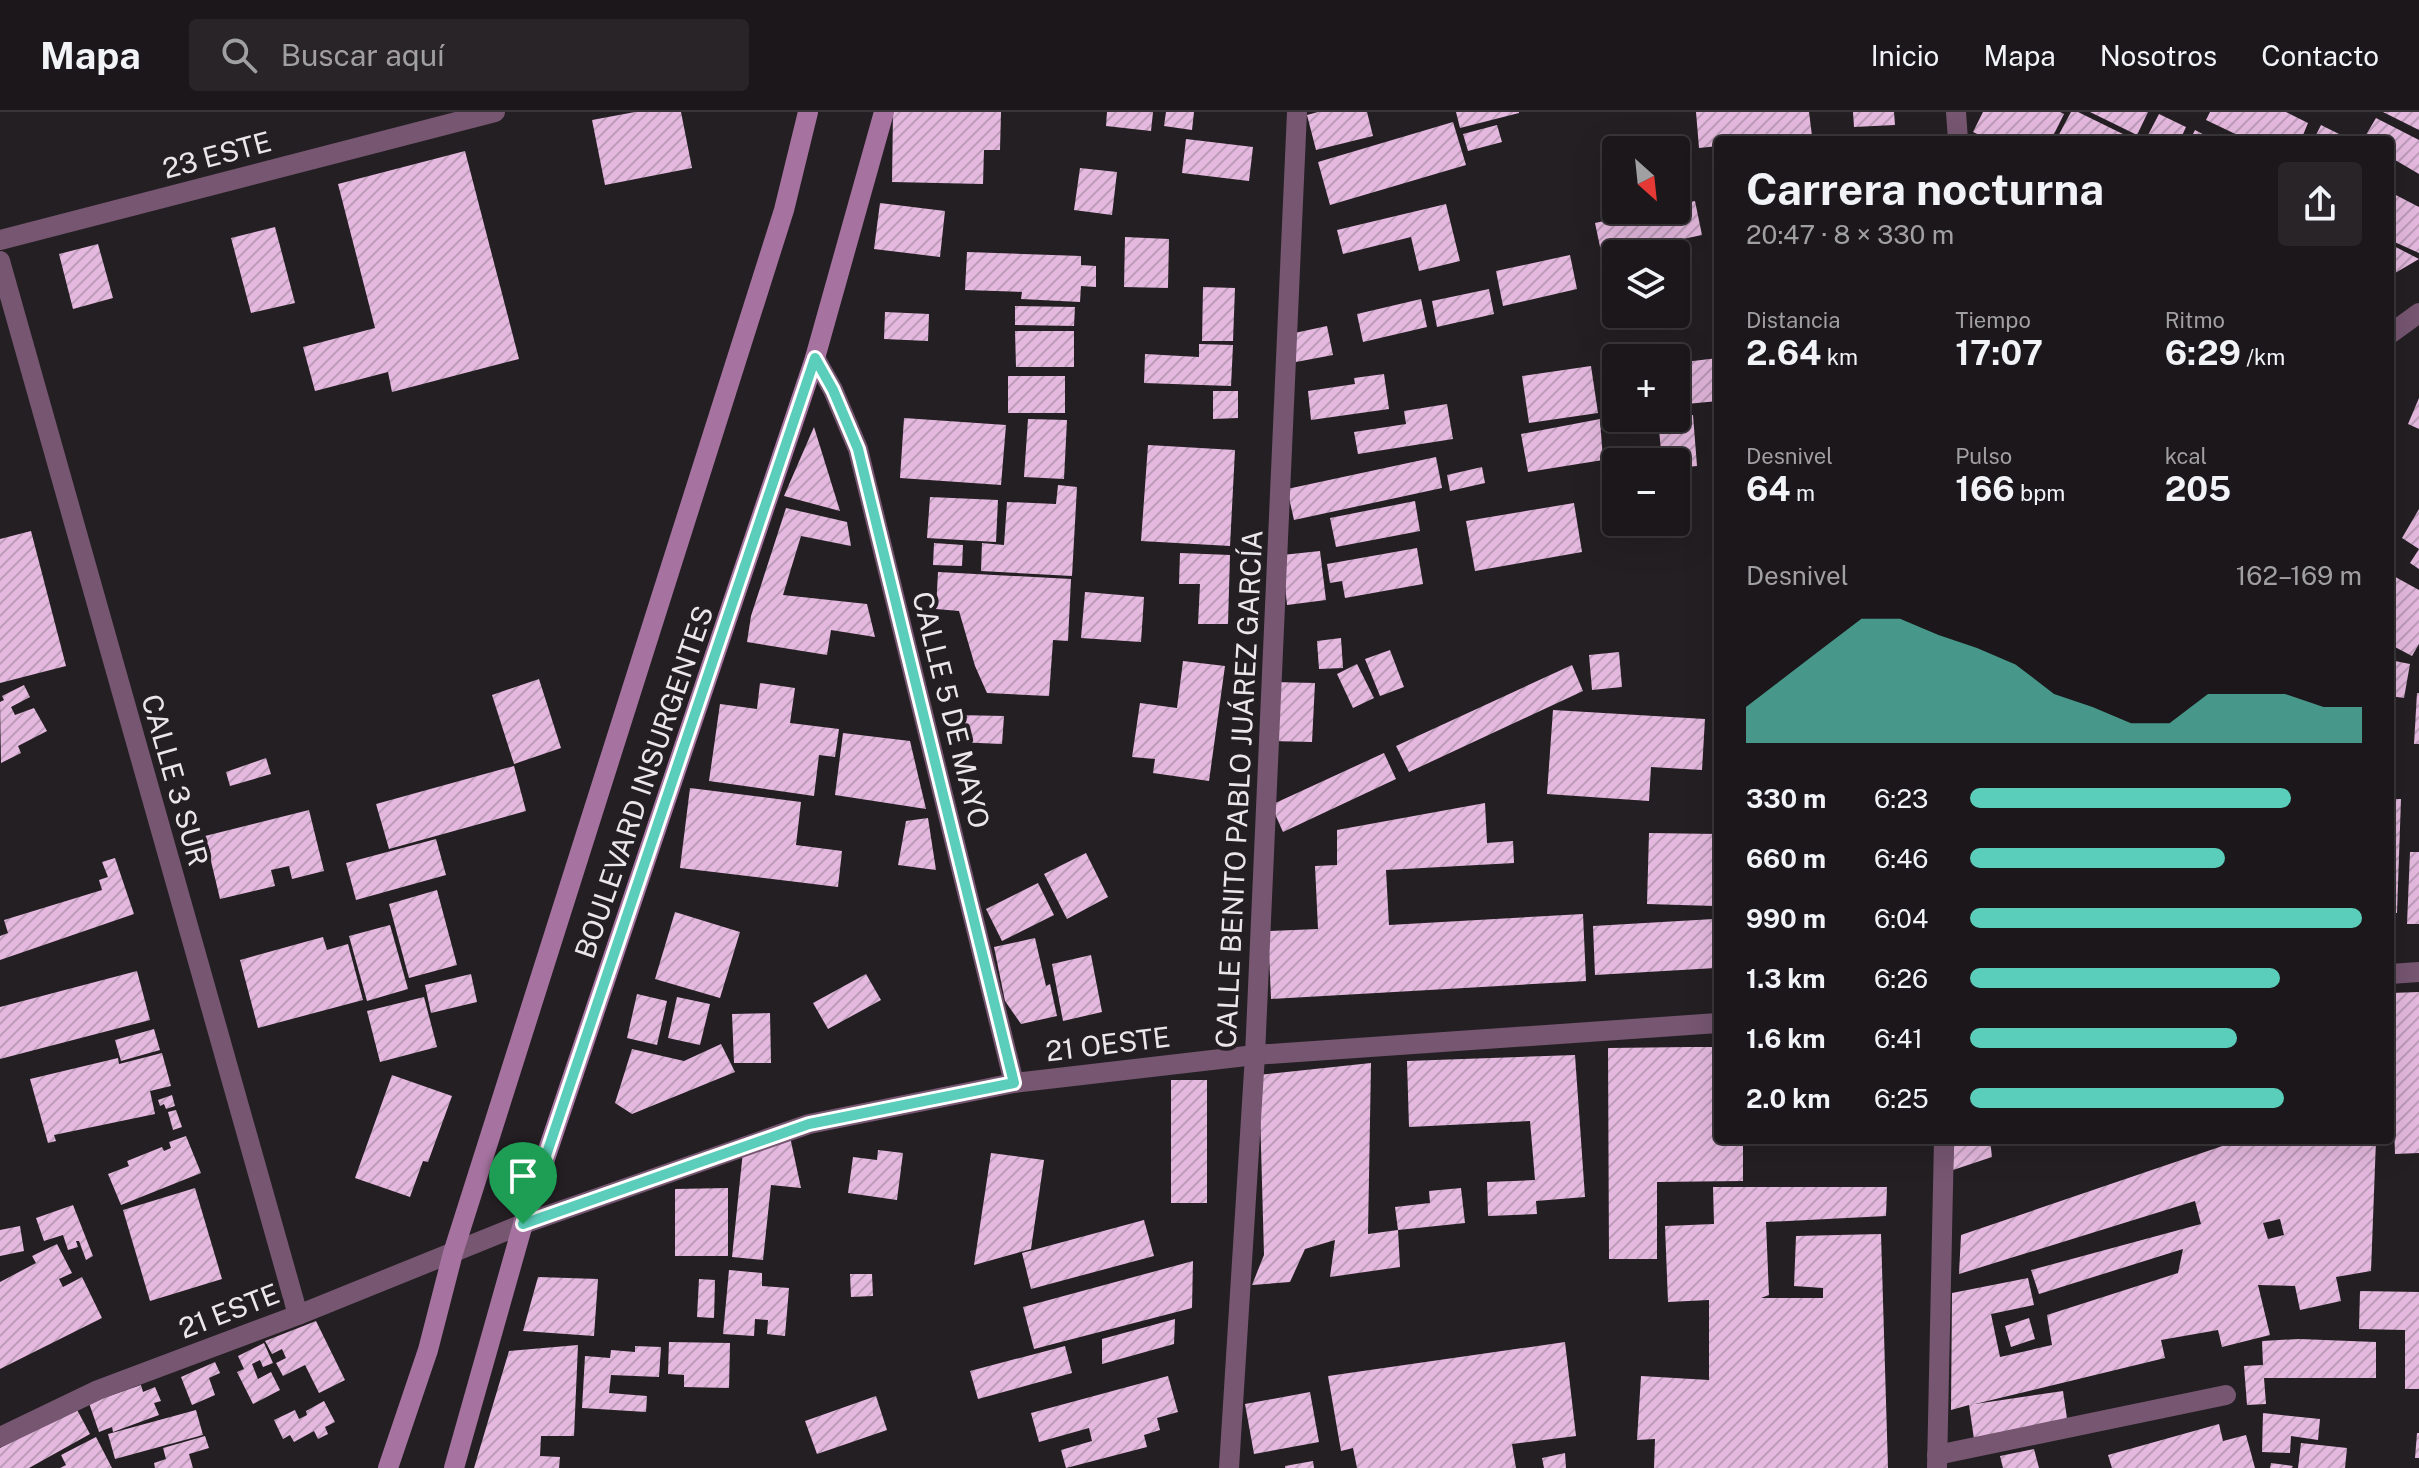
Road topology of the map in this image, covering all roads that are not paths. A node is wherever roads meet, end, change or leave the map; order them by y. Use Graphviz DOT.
graph roads {
  1 [pos="495,112"];
  2 [pos="808,112"];
  3 [pos="884,112"];
  4 [pos="1297,112"];
  5 [pos="1956,112"];
  6 [pos="1958,136"];
  7 [pos="0,240"];
  8 [pos="0,261"];
  9 [pos="2419,313"];
  10 [pos="2394,331"];
  11 [pos="815,358"];
  12 [pos="2419,972"];
  13 [pos="2394,974"];
  14 [pos="1714,1023"];
  15 [pos="1255,1055"];
  16 [pos="1014,1083"];
  17 [pos="1944,1144"];
  18 [pos="523,1224"];
  19 [pos="481,1241"];
  20 [pos="453,1253"];
  21 [pos="298,1315"];
  22 [pos="2226,1395"];
  23 [pos="0,1437"];
  24 [pos="1937,1462"];
  25 [pos="388,1468"];
  26 [pos="454,1468"];
  27 [pos="1229,1468"];
  1 -- 7 [label="street, 23 ESTE"];
  2 -- 20 [label="main road, BOULEVARD INSURGENTES"];
  3 -- 11 [label="main road, BOULEVARD INSURGENTES"];
  4 -- 15 [label="street, CALLE BENITO PABLO JUÁREZ GARCÍA"];
  5 -- 6 [label="street"];
  8 -- 21 [label="street, CALLE 3 SUR"];
  9 -- 10 [label="street"];
  11 -- 16 [label="street, CALLE 5 DE MAYO"];
  11 -- 18 [label="main road, BOULEVARD INSURGENTES"];
  12 -- 13 [label="street"];
  14 -- 15 [label="street, 21 OESTE"];
  15 -- 16 [label="street, 21 OESTE"];
  15 -- 27 [label="street, CALLE BENITO PABLO JUÁREZ GARCÍA"];
  16 -- 18 [label="street, 21 OESTE"];
  17 -- 24 [label="street"];
  18 -- 19 [label="street, 21 OESTE"];
  18 -- 26 [label="main road, BOULEVARD INSURGENTES"];
  19 -- 20 [label="street, 21 ESTE"];
  20 -- 21 [label="street, 21 ESTE"];
  20 -- 25 [label="main road, BOULEVARD INSURGENTES"];
  21 -- 23 [label="street, 21 ESTE"];
  22 -- 24 [label="street"];
}
